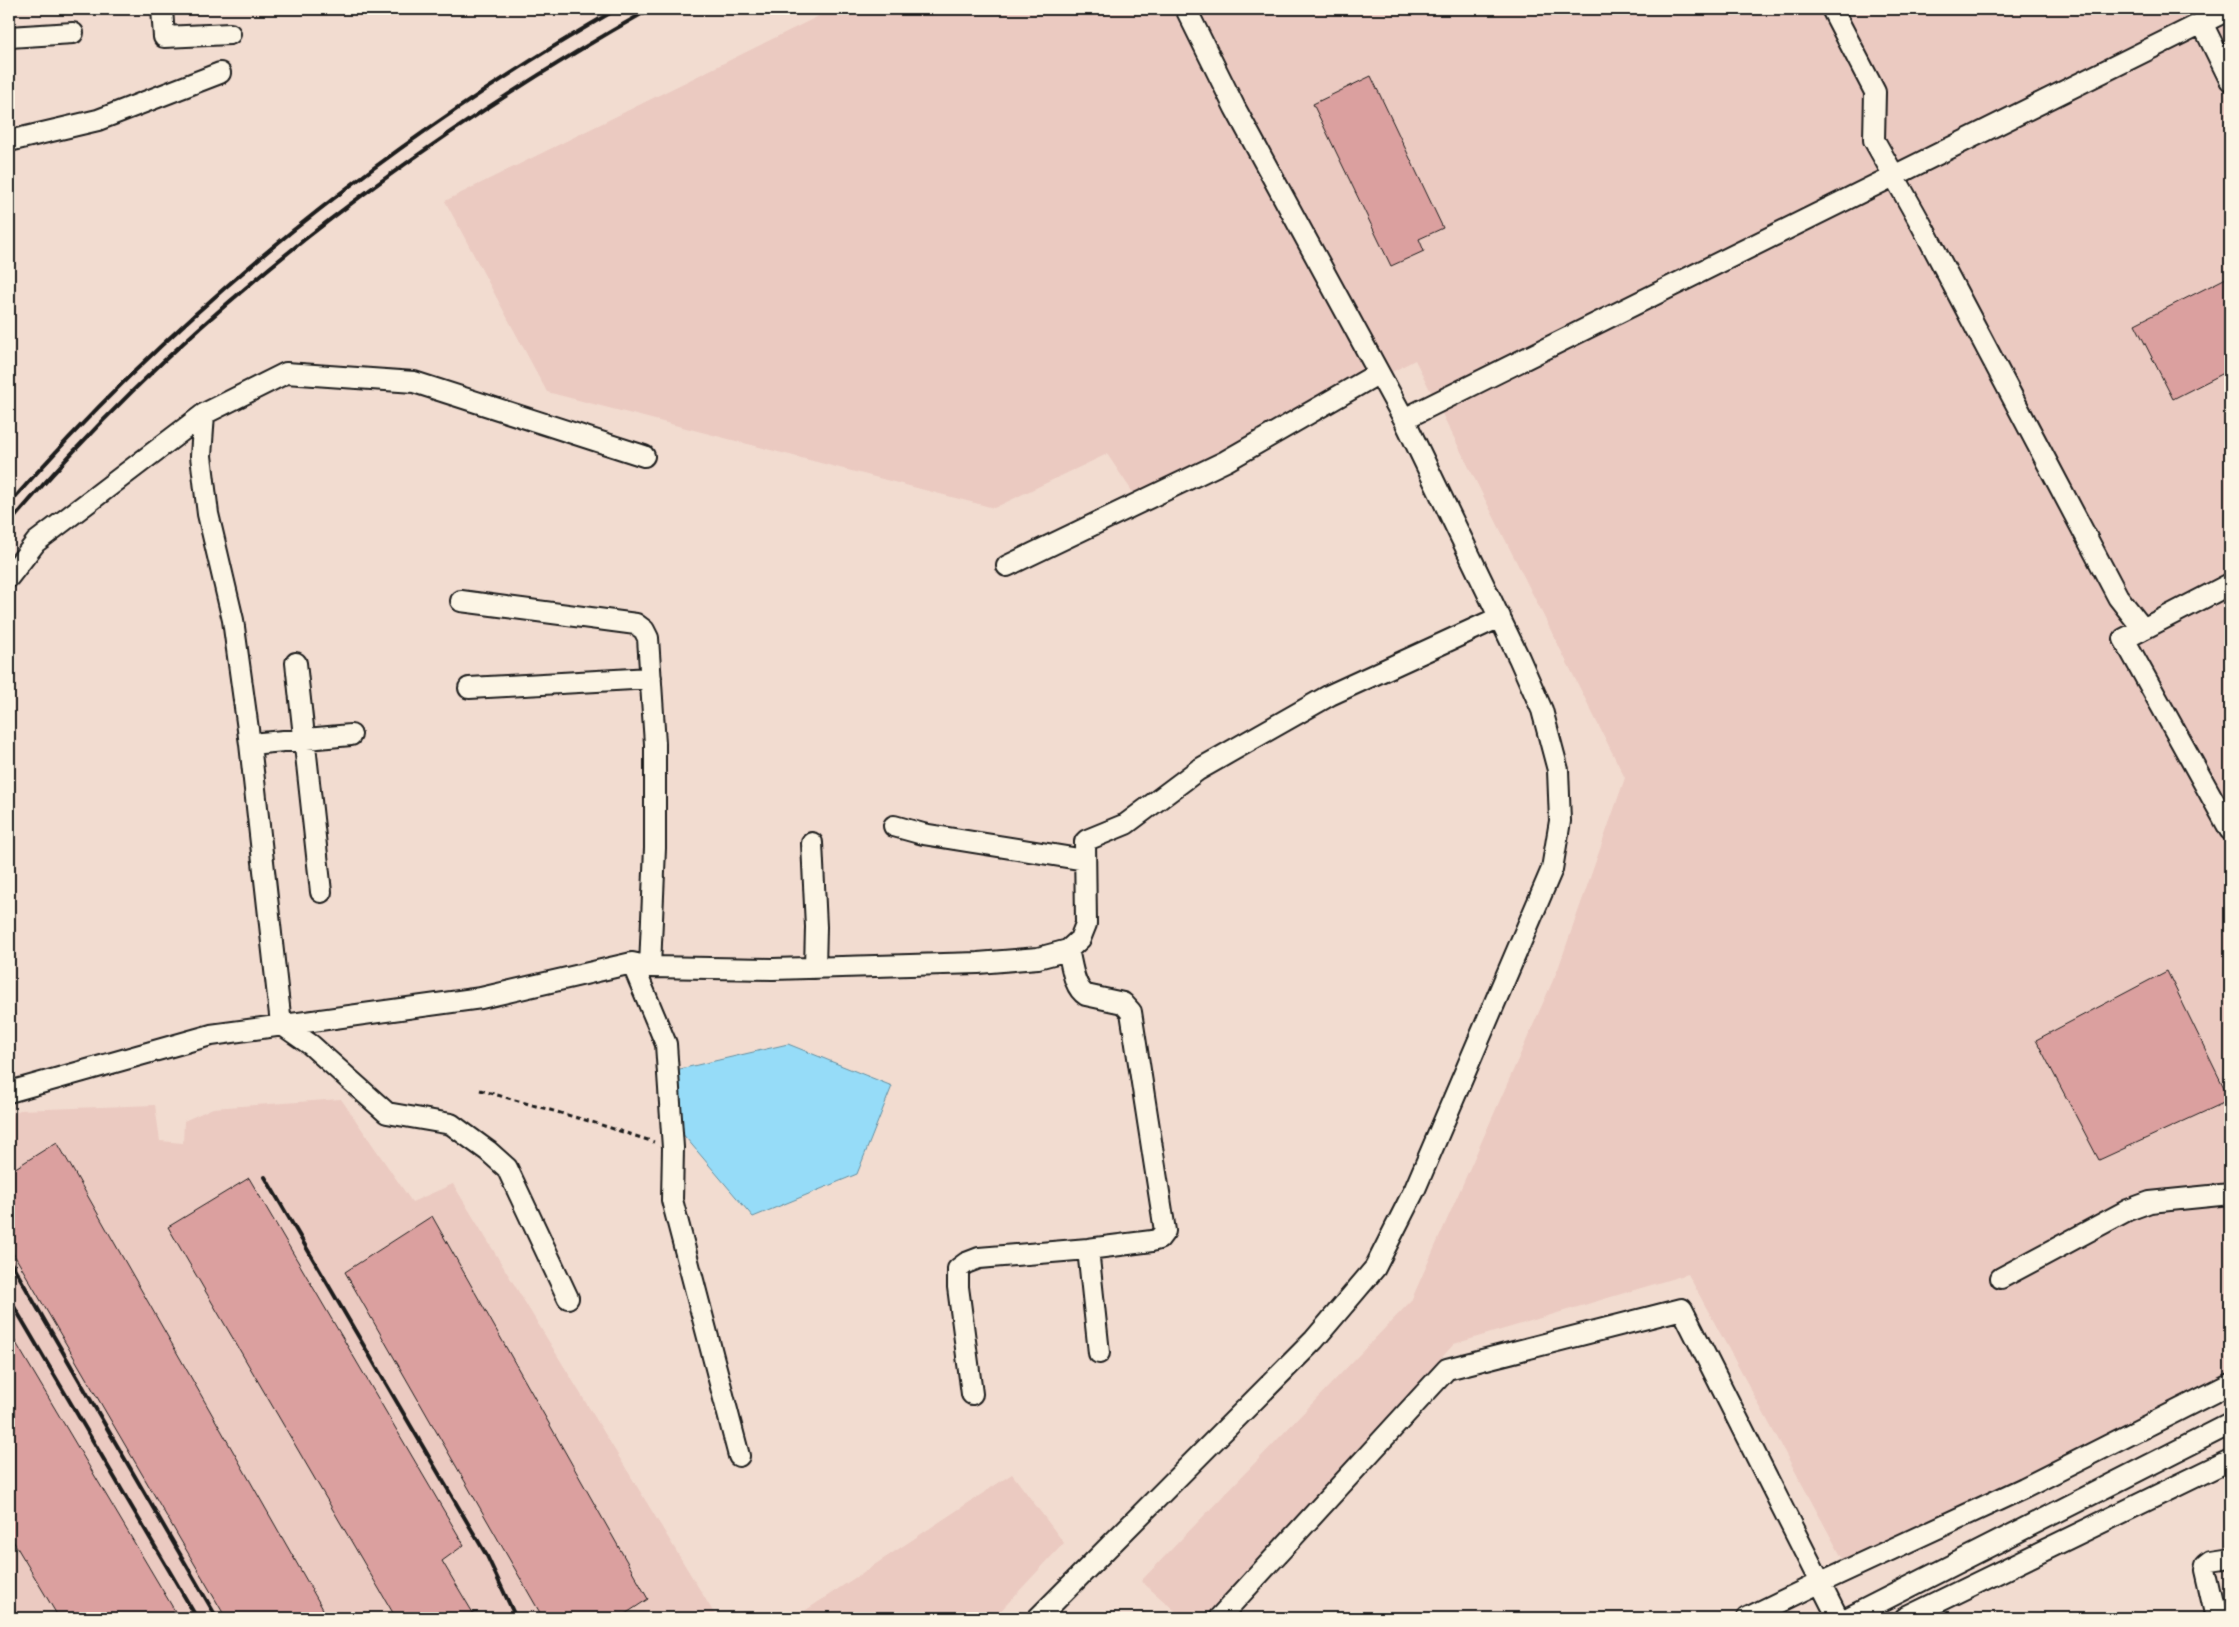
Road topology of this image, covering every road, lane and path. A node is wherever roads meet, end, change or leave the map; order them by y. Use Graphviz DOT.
graph roads {
  1 [pos="162,9"];
  2 [pos="1186,9"];
  3 [pos="1832,9"];
  4 [pos="2230,9"];
  5 [pos="2202,23"];
  6 [pos="73,33"];
  7 [pos="230,34"];
  8 [pos="9,37"];
  9 [pos="220,73"];
  10 [pos="2230,80"];
  11 [pos="9,141"];
  12 [pos="1895,175"];
  13 [pos="1379,373"];
  14 [pos="204,414"];
  15 [pos="1404,419"];
  16 [pos="644,456"];
  17 [pos="1007,566"];
  18 [pos="9,577"];
  19 [pos="2230,584"];
  20 [pos="461,601"];
  21 [pos="1500,617"];
  22 [pos="2143,629"];
  23 [pos="296,664"];
  24 [pos="651,678"];
  25 [pos="469,688"];
  26 [pos="350,735"];
  27 [pos="304,738"];
  28 [pos="250,744"];
  29 [pos="894,826"];
  30 [pos="2230,830"];
  31 [pos="812,843"];
  32 [pos="1085,860"];
  33 [pos="320,892"];
  34 [pos="1068,950"];
  35 [pos="641,965"];
  36 [pos="815,968"];
  37 [pos="281,1024"];
  38 [pos="480,1090"];
  39 [pos="9,1092"];
  40 [pos="673,1148"];
  41 [pos="2230,1194"];
  42 [pos="1088,1249"];
  43 [pos="2001,1278"];
  44 [pos="568,1298"];
  45 [pos="1099,1353"];
  46 [pos="2230,1384"];
  47 [pos="972,1394"];
  48 [pos="2230,1424"];
  49 [pos="738,1456"];
  50 [pos="2230,1460"];
  51 [pos="2230,1558"];
  52 [pos="1819,1582"];
  53 [pos="1038,1618"];
  54 [pos="1219,1618"];
  55 [pos="1747,1618"];
  56 [pos="1838,1618"];
  57 [pos="1848,1618"];
  58 [pos="1905,1618"];
  59 [pos="2216,1618"];
  1 -- 7 [label="street"];
  2 -- 13 [label="street"];
  3 -- 12 [label="street"];
  4 -- 5 [label="street"];
  5 -- 10 [label="street"];
  5 -- 12 [label="street"];
  6 -- 8 [label="street"];
  9 -- 11 [label="street"];
  12 -- 15 [label="street"];
  12 -- 22 [label="street"];
  13 -- 15 [label="street"];
  13 -- 17 [label="street"];
  14 -- 16 [label="street"];
  14 -- 18 [label="street"];
  14 -- 28 [label="street"];
  15 -- 21 [label="street"];
  19 -- 22 [label="street"];
  20 -- 24 [label="street"];
  21 -- 32 [label="street"];
  21 -- 53 [label="street"];
  22 -- 30 [label="street"];
  23 -- 27 [label="street"];
  24 -- 25 [label="street"];
  24 -- 35 [label="street"];
  26 -- 27 [label="street"];
  27 -- 28 [label="street"];
  27 -- 33 [label="street"];
  28 -- 37 [label="street"];
  29 -- 32 [label="street"];
  31 -- 36 [label="street"];
  32 -- 34 [label="street"];
  34 -- 36 [label="street"];
  34 -- 42 [label="street"];
  35 -- 36 [label="street"];
  35 -- 37 [label="street"];
  35 -- 40 [label="street"];
  37 -- 39 [label="street"];
  37 -- 44 [label="street"];
  38 -- 40 [label="path"];
  40 -- 49 [label="street"];
  41 -- 43 [label="street"];
  42 -- 45 [label="street"];
  42 -- 47 [label="street"];
  46 -- 52 [label="street"];
  48 -- 57 [label="street"];
  50 -- 58 [label="street"];
  51 -- 59 [label="street"];
  52 -- 54 [label="street"];
  52 -- 55 [label="street"];
  52 -- 56 [label="street"];
}
